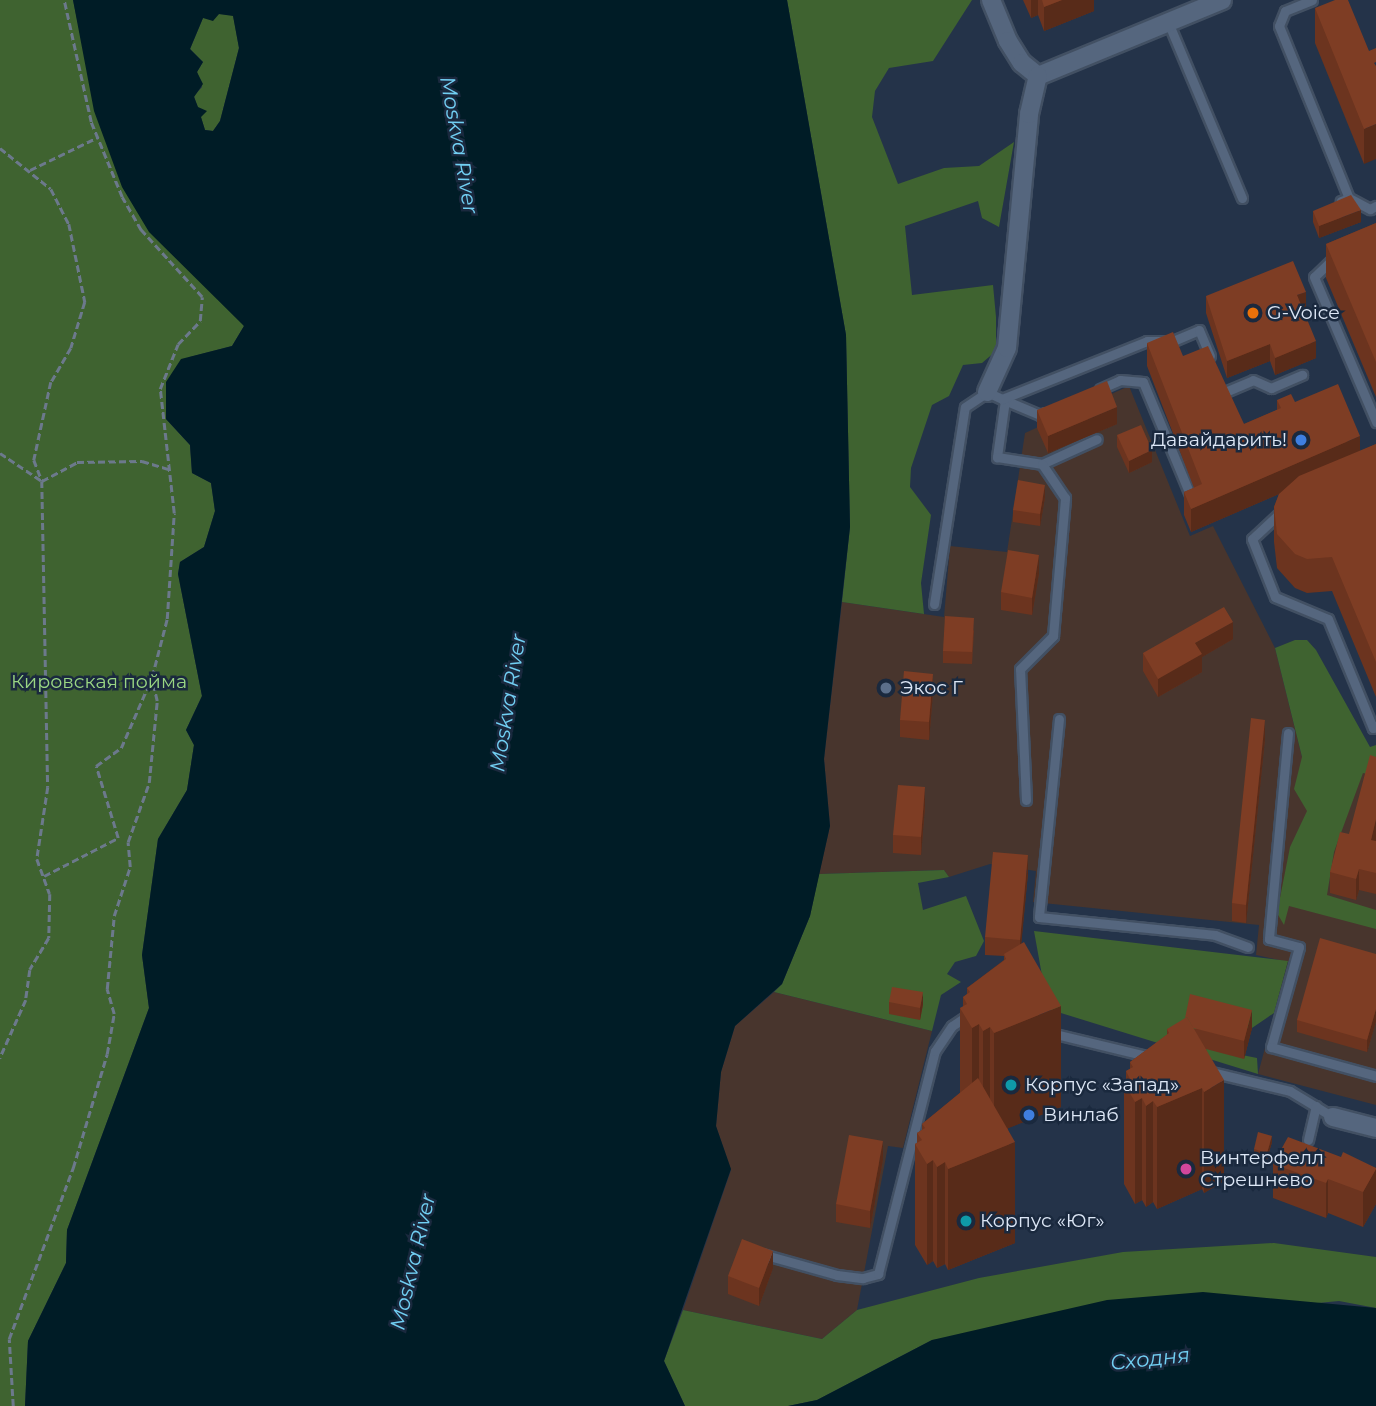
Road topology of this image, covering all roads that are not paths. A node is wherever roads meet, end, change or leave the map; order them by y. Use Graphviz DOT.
graph roads {
  1 [pos="990,0"];
  2 [pos="1222,0"];
  3 [pos="1312,0"];
  4 [pos="1168,22"];
  5 [pos="1038,76"];
  6 [pos="1242,198"];
  7 [pos="1349,198"];
  8 [pos="1376,206"];
  9 [pos="1324,208"];
  10 [pos="1351,249"];
  11 [pos="1215,367"];
  12 [pos="1302,375"];
  13 [pos="1220,380"];
  14 [pos="1226,392"];
  15 [pos="1086,395"];
  16 [pos="998,397"];
  17 [pos="1230,404"];
  18 [pos="1052,410"];
  19 [pos="1376,422"];
  20 [pos="1097,439"];
  21 [pos="1042,464"];
  22 [pos="1192,500"];
  23 [pos="1288,505"];
  24 [pos="934,604"];
  25 [pos="1059,719"];
  26 [pos="1376,726"];
  27 [pos="1288,733"];
  28 [pos="1026,800"];
  29 [pos="1248,947"];
  30 [pos="978,1001"];
  31 [pos="972,1013"];
  32 [pos="985,1017"];
  33 [pos="1036,1029"];
  34 [pos="1165,1061"];
  35 [pos="1204,1070"];
  36 [pos="1376,1076"];
  37 [pos="1316,1107"];
  38 [pos="1333,1117"];
  39 [pos="1376,1128"];
  40 [pos="1308,1140"];
  41 [pos="755,1251"];
  1 -- 5 [label="street"];
  2 -- 4 [label="street"];
  3 -- 7 [label="lane"];
  4 -- 5 [label="street"];
  4 -- 6 [label="lane"];
  5 -- 16 [label="street"];
  7 -- 8 [label="lane"];
  7 -- 9 [label="lane"];
  10 -- 19 [label="lane"];
  11 -- 16 [label="lane"];
  12 -- 14 [label="lane"];
  13 -- 14 [label="lane"];
  14 -- 17 [label="lane"];
  15 -- 22 [label="lane"];
  16 -- 18 [label="lane"];
  16 -- 21 [label="lane"];
  16 -- 24 [label="lane"];
  20 -- 21 [label="lane"];
  21 -- 28 [label="lane"];
  23 -- 26 [label="lane"];
  25 -- 29 [label="lane"];
  27 -- 36 [label="lane"];
  30 -- 31 [label="lane"];
  31 -- 32 [label="lane"];
  31 -- 41 [label="lane"];
  33 -- 34 [label="lane"];
  35 -- 37 [label="lane"];
  37 -- 38 [label="lane"];
  37 -- 40 [label="lane"];
  38 -- 39 [label="street"];
}
